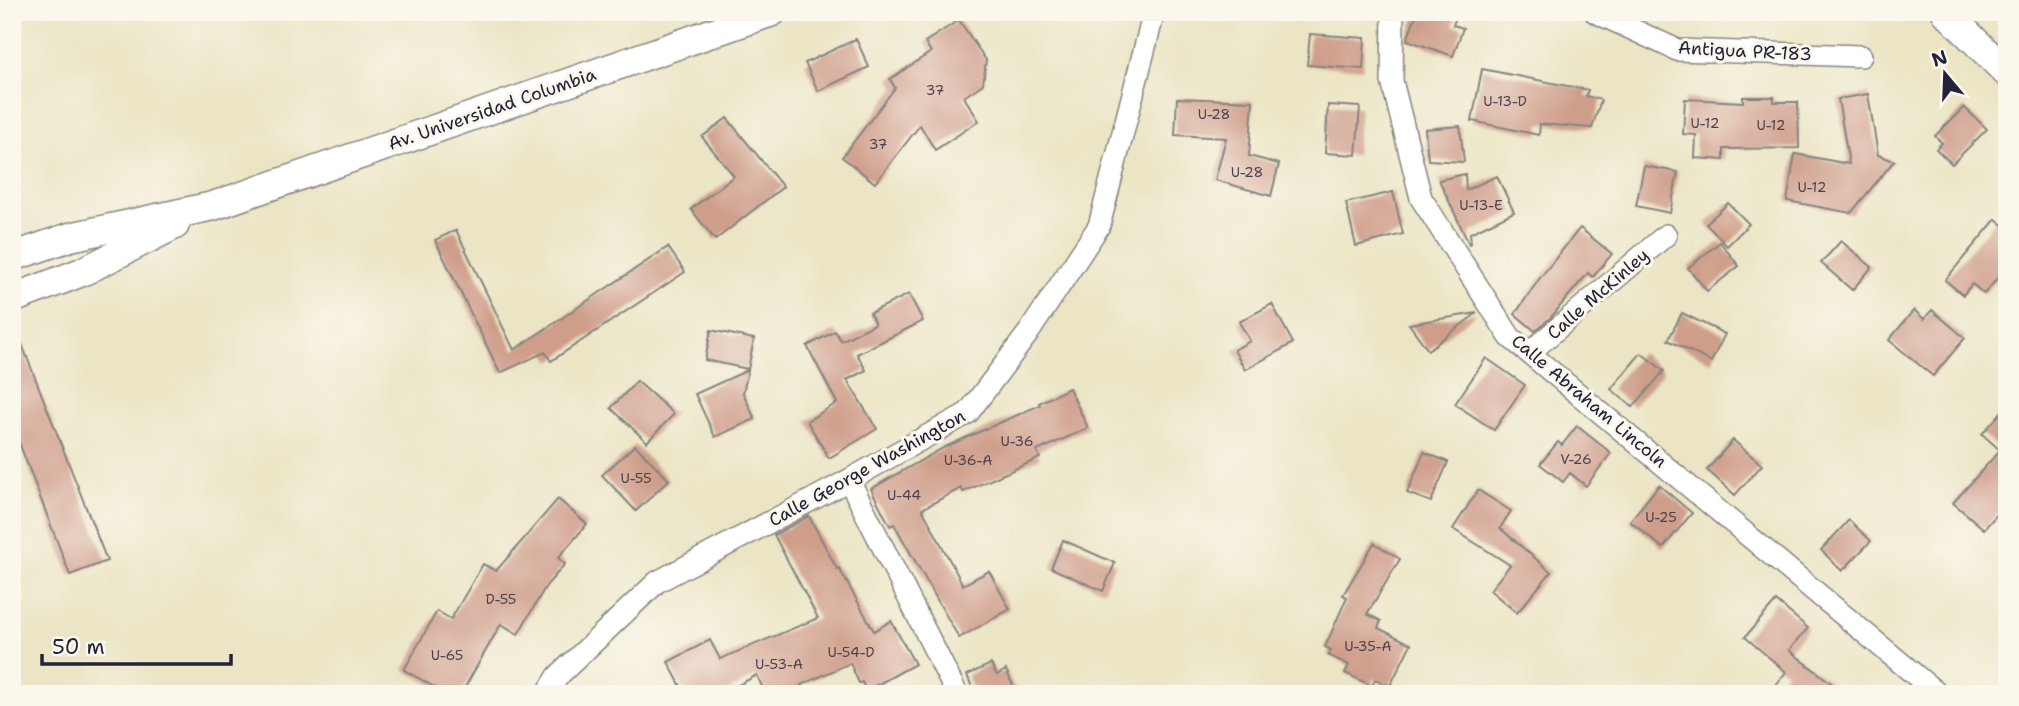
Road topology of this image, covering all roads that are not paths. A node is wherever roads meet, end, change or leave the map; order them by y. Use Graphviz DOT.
graph roads {
  1 [pos="772,12"];
  2 [pos="1154,12"];
  3 [pos="1393,12"];
  4 [pos="1595,12"];
  5 [pos="1946,12"];
  6 [pos="1861,57"];
  7 [pos="2007,73"];
  8 [pos="213,206"];
  9 [pos="1666,235"];
  10 [pos="12,257"];
  11 [pos="12,299"];
  12 [pos="1529,353"];
  13 [pos="849,480"];
  14 [pos="548,694"];
  15 [pos="957,694"];
  16 [pos="1938,694"];
  1 -- 8 [label="main road, Av. Universidad Columbia"];
  2 -- 13 [label="street, Calle George Washington"];
  3 -- 12 [label="street, Calle Abraham Lincoln"];
  4 -- 6 [label="street, Antigua PR-183"];
  5 -- 7 [label="main road"];
  8 -- 10 [label="main road, Av. Universidad Columbia"];
  8 -- 11 [label="main road, Av. Universidad Columbia"];
  9 -- 12 [label="street, Calle McKinley"];
  12 -- 16 [label="street, Calle Abraham Lincoln"];
  13 -- 14 [label="street, Calle George Washington"];
  13 -- 15 [label="street"];
}
